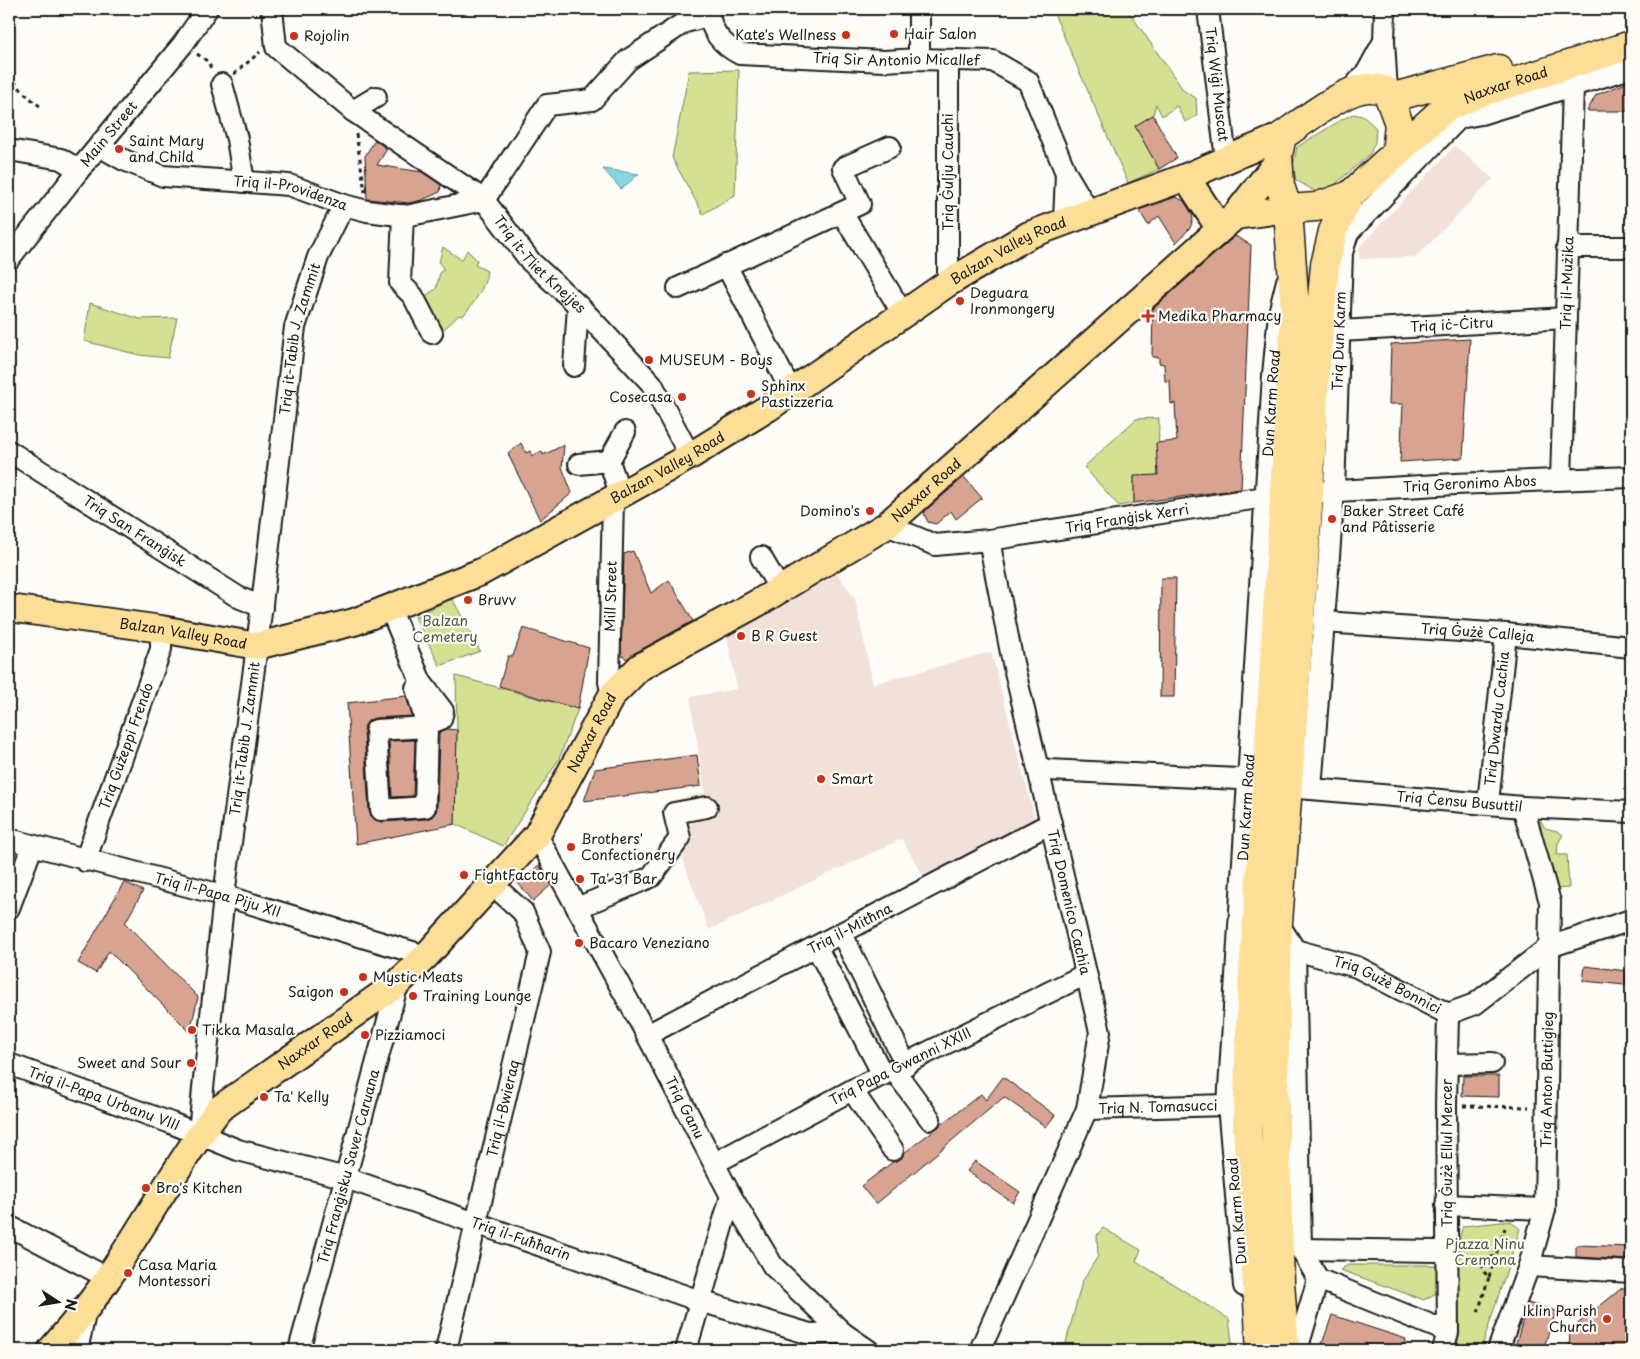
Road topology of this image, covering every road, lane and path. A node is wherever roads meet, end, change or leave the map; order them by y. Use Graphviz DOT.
graph roads {
  1 [pos="207,9"];
  2 [pos="272,9"];
  3 [pos="918,9"];
  4 [pos="1208,9"];
  5 [pos="1385,9"];
  6 [pos="709,13"];
  7 [pos="1631,28"];
  8 [pos="1384,41"];
  9 [pos="182,44"];
  10 [pos="1631,45"];
  11 [pos="276,47"];
  12 [pos="919,59"];
  13 [pos="948,60"];
  14 [pos="1631,68"];
  15 [pos="9,75"];
  16 [pos="222,84"];
  17 [pos="1573,87"];
  18 [pos="1482,92"];
  19 [pos="1347,94"];
  20 [pos="1389,95"];
  21 [pos="376,97"];
  22 [pos="42,108"];
  23 [pos="353,111"];
  24 [pos="99,146"];
  25 [pos="890,147"];
  26 [pos="1280,149"];
  27 [pos="9,150"];
  28 [pos="1396,154"];
  29 [pos="1226,160"];
  30 [pos="79,170"];
  31 [pos="1066,173"];
  32 [pos="1186,177"];
  33 [pos="244,182"];
  34 [pos="1350,195"];
  35 [pos="484,200"];
  36 [pos="344,206"];
  37 [pos="1288,209"];
  38 [pos="367,212"];
  39 [pos="1089,212"];
  40 [pos="842,213"];
  41 [pos="403,215"];
  42 [pos="1064,221"];
  43 [pos="1228,223"];
  44 [pos="1567,247"];
  45 [pos="1631,247"];
  46 [pos="9,259"];
  47 [pos="1290,264"];
  48 [pos="726,265"];
  49 [pos="1325,265"];
  50 [pos="948,283"];
  51 [pos="678,288"];
  52 [pos="578,306"];
  53 [pos="903,314"];
  54 [pos="1566,318"];
  55 [pos="1340,331"];
  56 [pos="432,333"];
  57 [pos="574,366"];
  58 [pos="791,391"];
  59 [pos="625,432"];
  60 [pos="9,451"];
  61 [pos="690,456"];
  62 [pos="609,461"];
  63 [pos="578,464"];
  64 [pos="1631,477"];
  65 [pos="1561,479"];
  66 [pos="1321,492"];
  67 [pos="616,496"];
  68 [pos="1266,497"];
  69 [pos="887,525"];
  70 [pos="989,540"];
  71 [pos="761,557"];
  72 [pos="779,588"];
  73 [pos="262,606"];
  74 [pos="9,608"];
  75 [pos="390,608"];
  76 [pos="1323,622"];
  77 [pos="161,629"];
  78 [pos="1506,634"];
  79 [pos="257,646"];
  80 [pos="1631,647"];
  81 [pos="612,696"];
  82 [pos="431,724"];
  83 [pos="1038,768"];
  84 [pos="1278,784"];
  85 [pos="1488,803"];
  86 [pos="707,807"];
  87 [pos="1523,807"];
  88 [pos="1631,812"];
  89 [pos="1052,824"];
  90 [pos="537,835"];
  91 [pos="9,840"];
  92 [pos="32,847"];
  93 [pos="85,861"];
  94 [pos="492,884"];
  95 [pos="225,896"];
  96 [pos="9,908"];
  97 [pos="577,908"];
  98 [pos="1631,920"];
  99 [pos="1278,923"];
  100 [pos="842,934"];
  101 [pos="1549,947"];
  102 [pos="817,948"];
  103 [pos="1295,950"];
  104 [pos="426,956"];
  105 [pos="1086,974"];
  106 [pos="398,983"];
  107 [pos="1448,1014"];
  108 [pos="647,1035"];
  109 [pos="9,1064"];
  110 [pos="1448,1064"];
  111 [pos="1492,1064"];
  112 [pos="894,1070"];
  113 [pos="852,1090"];
  114 [pos="1228,1105"];
  115 [pos="1446,1106"];
  116 [pos="1548,1108"];
  117 [pos="1087,1109"];
  118 [pos="930,1119"];
  119 [pos="200,1134"];
  120 [pos="893,1150"];
  121 [pos="715,1163"];
  122 [pos="346,1178"];
  123 [pos="732,1196"];
  124 [pos="1446,1205"];
  125 [pos="1545,1210"];
  126 [pos="476,1223"];
  127 [pos="9,1226"];
  128 [pos="1505,1228"];
  129 [pos="1301,1249"];
  130 [pos="1447,1249"];
  131 [pos="1496,1257"];
  132 [pos="1528,1266"];
  133 [pos="1631,1272"];
  134 [pos="1490,1276"];
  135 [pos="108,1278"];
  136 [pos="1318,1279"];
  137 [pos="700,1301"];
  138 [pos="87,1308"];
  139 [pos="1478,1312"];
  140 [pos="843,1333"];
  141 [pos="1445,1341"];
  142 [pos="52,1350"];
  143 [pos="77,1350"];
  144 [pos="299,1350"];
  145 [pos="446,1350"];
  146 [pos="686,1350"];
  147 [pos="868,1350"];
  148 [pos="980,1350"];
  149 [pos="1249,1350"];
  150 [pos="1261,1350"];
  151 [pos="1285,1350"];
  152 [pos="1297,1350"];
  153 [pos="1498,1350"];
  1 -- 9 [label="street, Main Street"];
  2 -- 11 [label="street"];
  3 -- 12 [label="street"];
  4 -- 29 [label="street, Triq Wiġi Muscat"];
  5 -- 8 [label="street"];
  6 -- 12 [label="street, Triq Sir Antonio Micallef"];
  6 -- 35 [label="street"];
  7 -- 20 [label="highway, Naxxar Road"];
  8 -- 19 [label="street"];
  8 -- 20 [label="street"];
  9 -- 16 [label="path"];
  9 -- 24 [label="street, Main Street"];
  10 -- 18 [label="highway, Naxxar Road"];
  11 -- 16 [label="path"];
  11 -- 23 [label="street, Triq it-Tliet Knejjes"];
  12 -- 13 [label="street, Triq Sir Antonio Micallef"];
  13 -- 31 [label="street, Triq Sir Antonio Micallef"];
  13 -- 50 [label="street, Triq Ġulju Cauchi"];
  14 -- 17 [label="street, Triq Dun Karm"];
  15 -- 22 [label="path"];
  16 -- 33 [label="street"];
  17 -- 44 [label="street, Triq il-Mużika"];
  17 -- 55 [label="street, Triq Dun Karm"];
  18 -- 28 [label="highway, Naxxar Road"];
  18 -- 49 [label="highway"];
  19 -- 20 [label="highway, Naxxar Road"];
  19 -- 26 [label="highway, Naxxar Road"];
  20 -- 28 [label="highway"];
  21 -- 23 [label="street"];
  23 -- 35 [label="street, Triq it-Tliet Knejjes"];
  23 -- 38 [label="path"];
  24 -- 30 [label="street, Main Street"];
  24 -- 33 [label="street, Triq il-Providenza"];
  25 -- 40 [label="street"];
  26 -- 29 [label="main road, Balzan Valley Road"];
  26 -- 37 [label="highway"];
  26 -- 43 [label="main road, Naxxar Road"];
  27 -- 30 [label="street"];
  28 -- 34 [label="highway, Naxxar Road"];
  29 -- 32 [label="main road, Balzan Valley Road"];
  30 -- 46 [label="street, Main Street"];
  31 -- 39 [label="street, Triq Sir Antonio Micallef"];
  31 -- 42 [label="street, Triq Sir Antonio Micallef"];
  32 -- 39 [label="main road, Balzan Valley Road"];
  32 -- 43 [label="main road"];
  33 -- 36 [label="street, Triq il-Providenza"];
  34 -- 37 [label="highway, Naxxar Road"];
  34 -- 49 [label="highway, Dun Karm Road"];
  35 -- 41 [label="street, Triq il-Providenza"];
  35 -- 52 [label="street, Triq it-Tliet Knejjes"];
  36 -- 38 [label="street, Triq il-Providenza"];
  36 -- 73 [label="street, Triq it-Tabib J. Zammit"];
  37 -- 43 [label="main road, Naxxar Road"];
  37 -- 47 [label="highway, Dun Karm Road"];
  38 -- 41 [label="street, Triq il-Providenza"];
  39 -- 42 [label="main road, Balzan Valley Road"];
  40 -- 48 [label="street"];
  40 -- 53 [label="street"];
  41 -- 56 [label="street"];
  42 -- 50 [label="main road, Balzan Valley Road"];
  43 -- 69 [label="main road, Naxxar Road"];
  44 -- 45 [label="street"];
  44 -- 54 [label="street, Triq il-Mużika"];
  47 -- 68 [label="street, Dun Karm Road"];
  47 -- 84 [label="highway, Dun Karm Road"];
  48 -- 51 [label="street"];
  48 -- 58 [label="street"];
  49 -- 66 [label="highway, Dun Karm Road"];
  50 -- 53 [label="main road, Balzan Valley Road"];
  52 -- 57 [label="street"];
  52 -- 61 [label="street, Triq it-Tliet Knejjes"];
  53 -- 58 [label="main road, Balzan Valley Road"];
  54 -- 55 [label="street, Triq iċ-Ċitru"];
  54 -- 65 [label="street, Triq il-Mużika"];
  55 -- 66 [label="street, Triq Dun Karm"];
  58 -- 61 [label="main road, Balzan Valley Road"];
  59 -- 62 [label="street"];
  60 -- 73 [label="street, Triq San Franġisk"];
  61 -- 67 [label="main road, Balzan Valley Road"];
  62 -- 63 [label="street"];
  62 -- 67 [label="street, Mill Street"];
  64 -- 65 [label="street, Triq Geronimo Abos"];
  65 -- 66 [label="street, Triq Geronimo Abos"];
  66 -- 76 [label="street, Triq Dun Karm"];
  66 -- 84 [label="highway, Dun Karm Road"];
  67 -- 75 [label="main road, Balzan Valley Road"];
  67 -- 81 [label="street, Mill Street"];
  68 -- 70 [label="street, Triq Franġisk Xerri"];
  68 -- 84 [label="street, Dun Karm Road"];
  69 -- 70 [label="street"];
  69 -- 72 [label="main road, Naxxar Road"];
  70 -- 83 [label="street, Triq Domenico Cachia"];
  71 -- 72 [label="street"];
  72 -- 81 [label="main road, Naxxar Road"];
  73 -- 79 [label="street, Triq it-Tabib J. Zammit"];
  74 -- 77 [label="main road, Balzan Valley Road"];
  75 -- 79 [label="main road, Balzan Valley Road"];
  75 -- 82 [label="street"];
  76 -- 78 [label="street, Triq Ġużè Calleja"];
  76 -- 84 [label="street, Triq Dun Karm"];
  77 -- 79 [label="main road, Balzan Valley Road"];
  77 -- 93 [label="street, Triq Ġużeppi Frendo"];
  78 -- 80 [label="street, Triq Ġużè Calleja"];
  78 -- 85 [label="street, Triq Dwardu Cachia"];
  79 -- 95 [label="street, Triq it-Tabib J. Zammit"];
  81 -- 90 [label="main road, Naxxar Road"];
  82 -- 82 [label="street"];
  83 -- 84 [label="street, Triq Ċensu Busuttil"];
  83 -- 89 [label="street, Triq Domenico Cachia"];
  84 -- 85 [label="street, Triq Ċensu Busuttil"];
  84 -- 99 [label="highway, Dun Karm Road"];
  84 -- 114 [label="street, Dun Karm Road"];
  84 -- 150 [label="highway, Dun Karm Road"];
  85 -- 87 [label="street, Triq Ċensu Busuttil"];
  86 -- 97 [label="street"];
  87 -- 88 [label="street, Triq Ċensu Busuttil"];
  87 -- 101 [label="street, Triq Anton Buttigieg"];
  89 -- 100 [label="street, Triq il-Mitħna"];
  89 -- 105 [label="street, Triq Domenico Cachia"];
  90 -- 94 [label="main road, Naxxar Road"];
  90 -- 97 [label="street, Triq Ganu"];
  91 -- 92 [label="street, Triq il-Papa Piju XII"];
  92 -- 93 [label="street, Triq il-Papa Piju XII"];
  92 -- 96 [label="street"];
  93 -- 95 [label="street, Triq il-Papa Piju XII"];
  94 -- 104 [label="main road, Naxxar Road"];
  94 -- 126 [label="street, Triq il-Bwieraq"];
  95 -- 104 [label="street, Triq il-Papa Piju XII"];
  95 -- 119 [label="street, Triq it-Tabib J. Zammit"];
  97 -- 108 [label="street, Triq Ganu"];
  98 -- 101 [label="street, Triq Gużè Bonnici"];
  99 -- 103 [label="street"];
  99 -- 151 [label="highway, Dun Karm Road"];
  100 -- 102 [label="street, Triq il-Mitħna"];
  100 -- 112 [label="street"];
  101 -- 107 [label="street, Triq Gużè Bonnici"];
  101 -- 116 [label="street, Triq Anton Buttigieg"];
  102 -- 108 [label="street, Triq il-Mitħna"];
  102 -- 112 [label="street"];
  103 -- 107 [label="street, Triq Gużè Bonnici"];
  103 -- 129 [label="street"];
  104 -- 106 [label="main road, Naxxar Road"];
  105 -- 112 [label="street, Triq Papa Ġwanni XXIII"];
  105 -- 117 [label="street, Triq Domenico Cachia"];
  106 -- 119 [label="main road, Naxxar Road"];
  106 -- 122 [label="street, Triq Franġisku Saver Caruana"];
  107 -- 110 [label="street, Triq Ġużè Ellul Mercer"];
  108 -- 121 [label="street, Triq Ganu"];
  109 -- 119 [label="street, Triq il-Papa Urbanu VIII"];
  110 -- 111 [label="street"];
  110 -- 115 [label="street, Triq Ġużè Ellul Mercer"];
  112 -- 113 [label="street, Triq Papa Ġwanni XXIII"];
  112 -- 118 [label="street"];
  113 -- 120 [label="street"];
  113 -- 121 [label="street, Triq Papa Ġwanni XXIII"];
  114 -- 117 [label="street, Triq N. Tomasucci"];
  114 -- 149 [label="street, Dun Karm Road"];
  115 -- 116 [label="path"];
  115 -- 124 [label="street, Triq Ġużè Ellul Mercer"];
  116 -- 125 [label="street, Triq Anton Buttigieg"];
  117 -- 148 [label="street, Triq Domenico Cachia"];
  119 -- 122 [label="street, Triq il-Fuħħarin"];
  119 -- 135 [label="main road, Naxxar Road"];
  121 -- 123 [label="street, Triq Ganu"];
  122 -- 126 [label="street, Triq il-Fuħħarin"];
  122 -- 144 [label="street, Triq Franġisku Saver Caruana"];
  123 -- 137 [label="street"];
  123 -- 140 [label="street, Triq Ganu"];
  124 -- 125 [label="street"];
  124 -- 130 [label="street, Triq Ġużè Ellul Mercer"];
  125 -- 132 [label="street, Triq Anton Buttigieg"];
  126 -- 137 [label="street, Triq il-Fuħħarin"];
  126 -- 145 [label="street, Triq il-Bwieraq"];
  127 -- 135 [label="street"];
  128 -- 131 [label="path"];
  129 -- 130 [label="street"];
  129 -- 136 [label="street"];
  130 -- 141 [label="street, Triq Ġużè Ellul Mercer"];
  131 -- 134 [label="path"];
  131 -- 134 [label="path"];
  132 -- 133 [label="street"];
  132 -- 153 [label="street, Triq Anton Buttigieg"];
  134 -- 139 [label="path"];
  135 -- 138 [label="main road, Naxxar Road"];
  136 -- 141 [label="street"];
  136 -- 152 [label="street"];
  137 -- 140 [label="street, Triq il-Fuħħarin"];
  137 -- 146 [label="street"];
  138 -- 142 [label="main road, Naxxar Road"];
  138 -- 143 [label="street"];
  140 -- 147 [label="street, Triq Ganu"];
}
